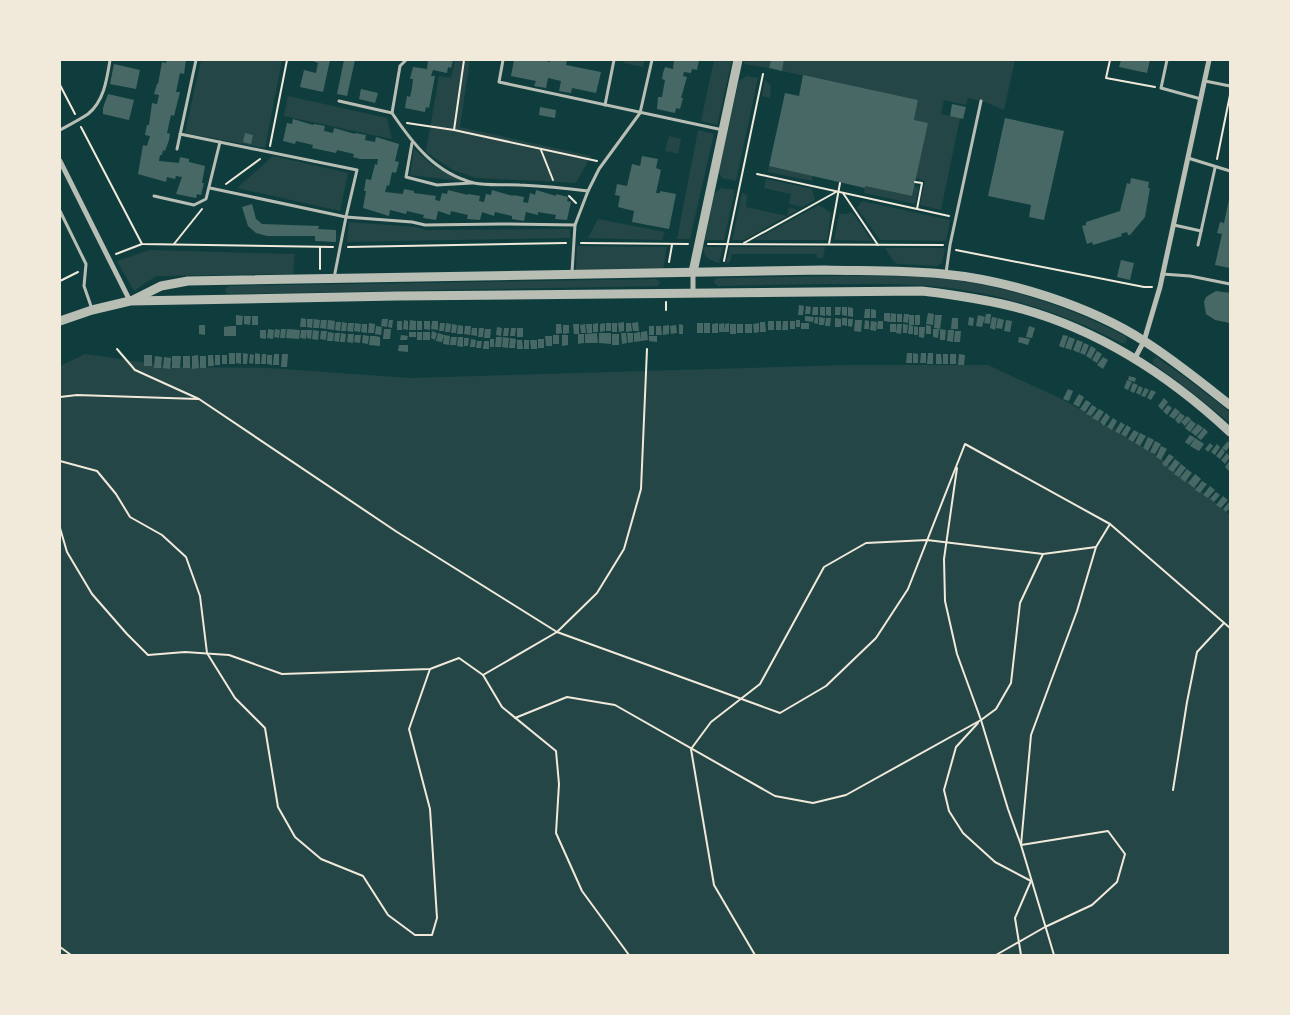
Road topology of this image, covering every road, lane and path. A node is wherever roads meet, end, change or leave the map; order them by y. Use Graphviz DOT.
graph roads {
  1 [pos="110,60"];
  2 [pos="196,60"];
  3 [pos="287,60"];
  4 [pos="406,60"];
  5 [pos="464,60"];
  6 [pos="503,60"];
  7 [pos="614,60"];
  8 [pos="652,60"];
  9 [pos="738,60"];
  10 [pos="1110,60"];
  11 [pos="1167,60"];
  12 [pos="1209,60"];
  13 [pos="763,74"];
  14 [pos="1205,81"];
  15 [pos="1230,86"];
  16 [pos="1161,88"];
  17 [pos="1230,95"];
  18 [pos="1201,99"];
  19 [pos="339,101"];
  20 [pos="981,101"];
  21 [pos="605,105"];
  22 [pos="392,112"];
  23 [pos="640,113"];
  24 [pos="398,122"];
  25 [pos="60,130"];
  26 [pos="454,130"];
  27 [pos="723,130"];
  28 [pos="180,134"];
  29 [pos="220,142"];
  30 [pos="412,143"];
  31 [pos="177,148"];
  32 [pos="540,149"];
  33 [pos="269,152"];
  34 [pos="1188,158"];
  35 [pos="60,161"];
  36 [pos="604,162"];
  37 [pos="1215,168"];
  38 [pos="1230,172"];
  39 [pos="757,174"];
  40 [pos="915,182"];
  41 [pos="475,183"];
  42 [pos="840,183"];
  43 [pos="556,187"];
  44 [pos="210,188"];
  45 [pos="562,188"];
  46 [pos="218,190"];
  47 [pos="588,191"];
  48 [pos="837,192"];
  49 [pos="843,193"];
  50 [pos="154,196"];
  51 [pos="206,206"];
  52 [pos="581,209"];
  53 [pos="917,209"];
  54 [pos="60,211"];
  55 [pos="346,217"];
  56 [pos="957,218"];
  57 [pos="576,225"];
  58 [pos="1173,225"];
  59 [pos="1201,230"];
  60 [pos="174,244"];
  61 [pos="742,244"];
  62 [pos="829,244"];
  63 [pos="878,245"];
  64 [pos="950,245"];
  65 [pos="1198,245"];
  66 [pos="723,264"];
  67 [pos="693,272"];
  68 [pos="572,274"];
  69 [pos="946,274"];
  70 [pos="1162,274"];
  71 [pos="334,278"];
  72 [pos="1230,284"];
  73 [pos="1160,287"];
  74 [pos="693,293"];
  75 [pos="130,301"];
  76 [pos="92,310"];
  77 [pos="60,322"];
  78 [pos="1144,341"];
  79 [pos="117,349"];
  80 [pos="647,349"];
  81 [pos="1135,358"];
  82 [pos="60,397"];
  83 [pos="199,398"];
  84 [pos="1230,405"];
  85 [pos="1230,432"];
  86 [pos="60,461"];
  87 [pos="958,463"];
  88 [pos="1110,524"];
  89 [pos="60,528"];
  90 [pos="927,540"];
  91 [pos="946,542"];
  92 [pos="1096,547"];
  93 [pos="1043,554"];
  94 [pos="1224,623"];
  95 [pos="1230,628"];
  96 [pos="557,632"];
  97 [pos="207,653"];
  98 [pos="430,669"];
  99 [pos="483,675"];
  100 [pos="741,699"];
  101 [pos="515,718"];
  102 [pos="981,720"];
  103 [pos="691,749"];
  104 [pos="1173,790"];
  105 [pos="1021,845"];
  106 [pos="1031,881"];
  107 [pos="1045,928"];
  108 [pos="1019,942"];
  109 [pos="60,947"];
  110 [pos="71,955"];
  111 [pos="629,955"];
  112 [pos="756,955"];
  113 [pos="996,955"];
  114 [pos="1021,955"];
  115 [pos="1054,955"];
  1 -- 25 [label="lane"];
  2 -- 28 [label="lane"];
  3 -- 33 [label="path"];
  4 -- 22 [label="lane"];
  5 -- 26 [label="path"];
  6 -- 21 [label="lane"];
  7 -- 21 [label="lane"];
  8 -- 23 [label="lane"];
  9 -- 27 [label="street"];
  10 -- 16 [label="path"];
  11 -- 16 [label="lane"];
  12 -- 14 [label="street"];
  13 -- 66 [label="path"];
  14 -- 15 [label="lane"];
  14 -- 18 [label="street"];
  16 -- 18 [label="lane"];
  17 -- 37 [label="path"];
  18 -- 34 [label="street"];
  19 -- 22 [label="lane"];
  20 -- 56 [label="lane"];
  21 -- 23 [label="lane"];
  22 -- 24 [label="lane"];
  23 -- 27 [label="lane"];
  23 -- 36 [label="lane"];
  24 -- 26 [label="path"];
  24 -- 30 [label="lane"];
  26 -- 32 [label="path"];
  27 -- 67 [label="street"];
  28 -- 29 [label="lane"];
  28 -- 31 [label="lane"];
  29 -- 33 [label="lane"];
  29 -- 44 [label="lane"];
  30 -- 41 [label="lane"];
  30 -- 41 [label="lane"];
  32 -- 36 [label="path"];
  32 -- 43 [label="path"];
  33 -- 46 [label="path"];
  33 -- 55 [label="lane"];
  34 -- 37 [label="lane"];
  34 -- 58 [label="street"];
  35 -- 75 [label="street"];
  36 -- 47 [label="lane"];
  37 -- 38 [label="lane"];
  37 -- 59 [label="lane"];
  39 -- 48 [label="path"];
  40 -- 53 [label="path"];
  41 -- 43 [label="lane"];
  42 -- 48 [label="path"];
  43 -- 45 [label="lane"];
  44 -- 46 [label="lane"];
  44 -- 50 [label="lane"];
  45 -- 47 [label="lane"];
  45 -- 52 [label="path"];
  46 -- 55 [label="lane"];
  47 -- 52 [label="lane"];
  48 -- 49 [label="path"];
  48 -- 61 [label="path"];
  48 -- 62 [label="path"];
  49 -- 53 [label="path"];
  49 -- 63 [label="path"];
  51 -- 60 [label="path"];
  52 -- 57 [label="lane"];
  53 -- 56 [label="path"];
  54 -- 76 [label="lane"];
  55 -- 57 [label="lane"];
  55 -- 71 [label="lane"];
  56 -- 64 [label="lane"];
  57 -- 68 [label="lane"];
  58 -- 59 [label="lane"];
  58 -- 70 [label="street"];
  59 -- 65 [label="lane"];
  64 -- 69 [label="lane"];
  64 -- 73 [label="path"];
  67 -- 68 [label="street"];
  67 -- 69 [label="street"];
  67 -- 74 [label="street"];
  68 -- 71 [label="street"];
  69 -- 78 [label="street"];
  70 -- 72 [label="lane"];
  70 -- 73 [label="street"];
  71 -- 75 [label="street"];
  73 -- 78 [label="street"];
  74 -- 75 [label="street"];
  74 -- 81 [label="street"];
  75 -- 76 [label="street"];
  76 -- 77 [label="street"];
  78 -- 81 [label="street"];
  78 -- 84 [label="street"];
  79 -- 83 [label="path"];
  80 -- 96 [label="path"];
  81 -- 85 [label="street"];
  82 -- 83 [label="path"];
  83 -- 96 [label="path"];
  86 -- 97 [label="path"];
  87 -- 88 [label="path"];
  87 -- 90 [label="path"];
  87 -- 91 [label="path"];
  88 -- 92 [label="path"];
  88 -- 94 [label="path"];
  89 -- 97 [label="path"];
  90 -- 91 [label="path"];
  90 -- 100 [label="path"];
  90 -- 100 [label="path"];
  91 -- 93 [label="path"];
  91 -- 102 [label="path"];
  92 -- 93 [label="path"];
  92 -- 105 [label="path"];
  93 -- 102 [label="path"];
  94 -- 95 [label="path"];
  94 -- 104 [label="path"];
  96 -- 99 [label="path"];
  96 -- 100 [label="path"];
  97 -- 98 [label="path"];
  97 -- 98 [label="path"];
  98 -- 99 [label="path"];
  99 -- 101 [label="path"];
  100 -- 103 [label="path"];
  101 -- 103 [label="path"];
  101 -- 111 [label="path"];
  102 -- 103 [label="path"];
  102 -- 105 [label="path"];
  102 -- 106 [label="path"];
  103 -- 112 [label="path"];
  105 -- 106 [label="path"];
  105 -- 107 [label="path"];
  106 -- 107 [label="path"];
  106 -- 108 [label="path"];
  107 -- 108 [label="path"];
  107 -- 115 [label="path"];
  108 -- 113 [label="path"];
  108 -- 114 [label="path"];
  109 -- 110 [label="path"];
}
